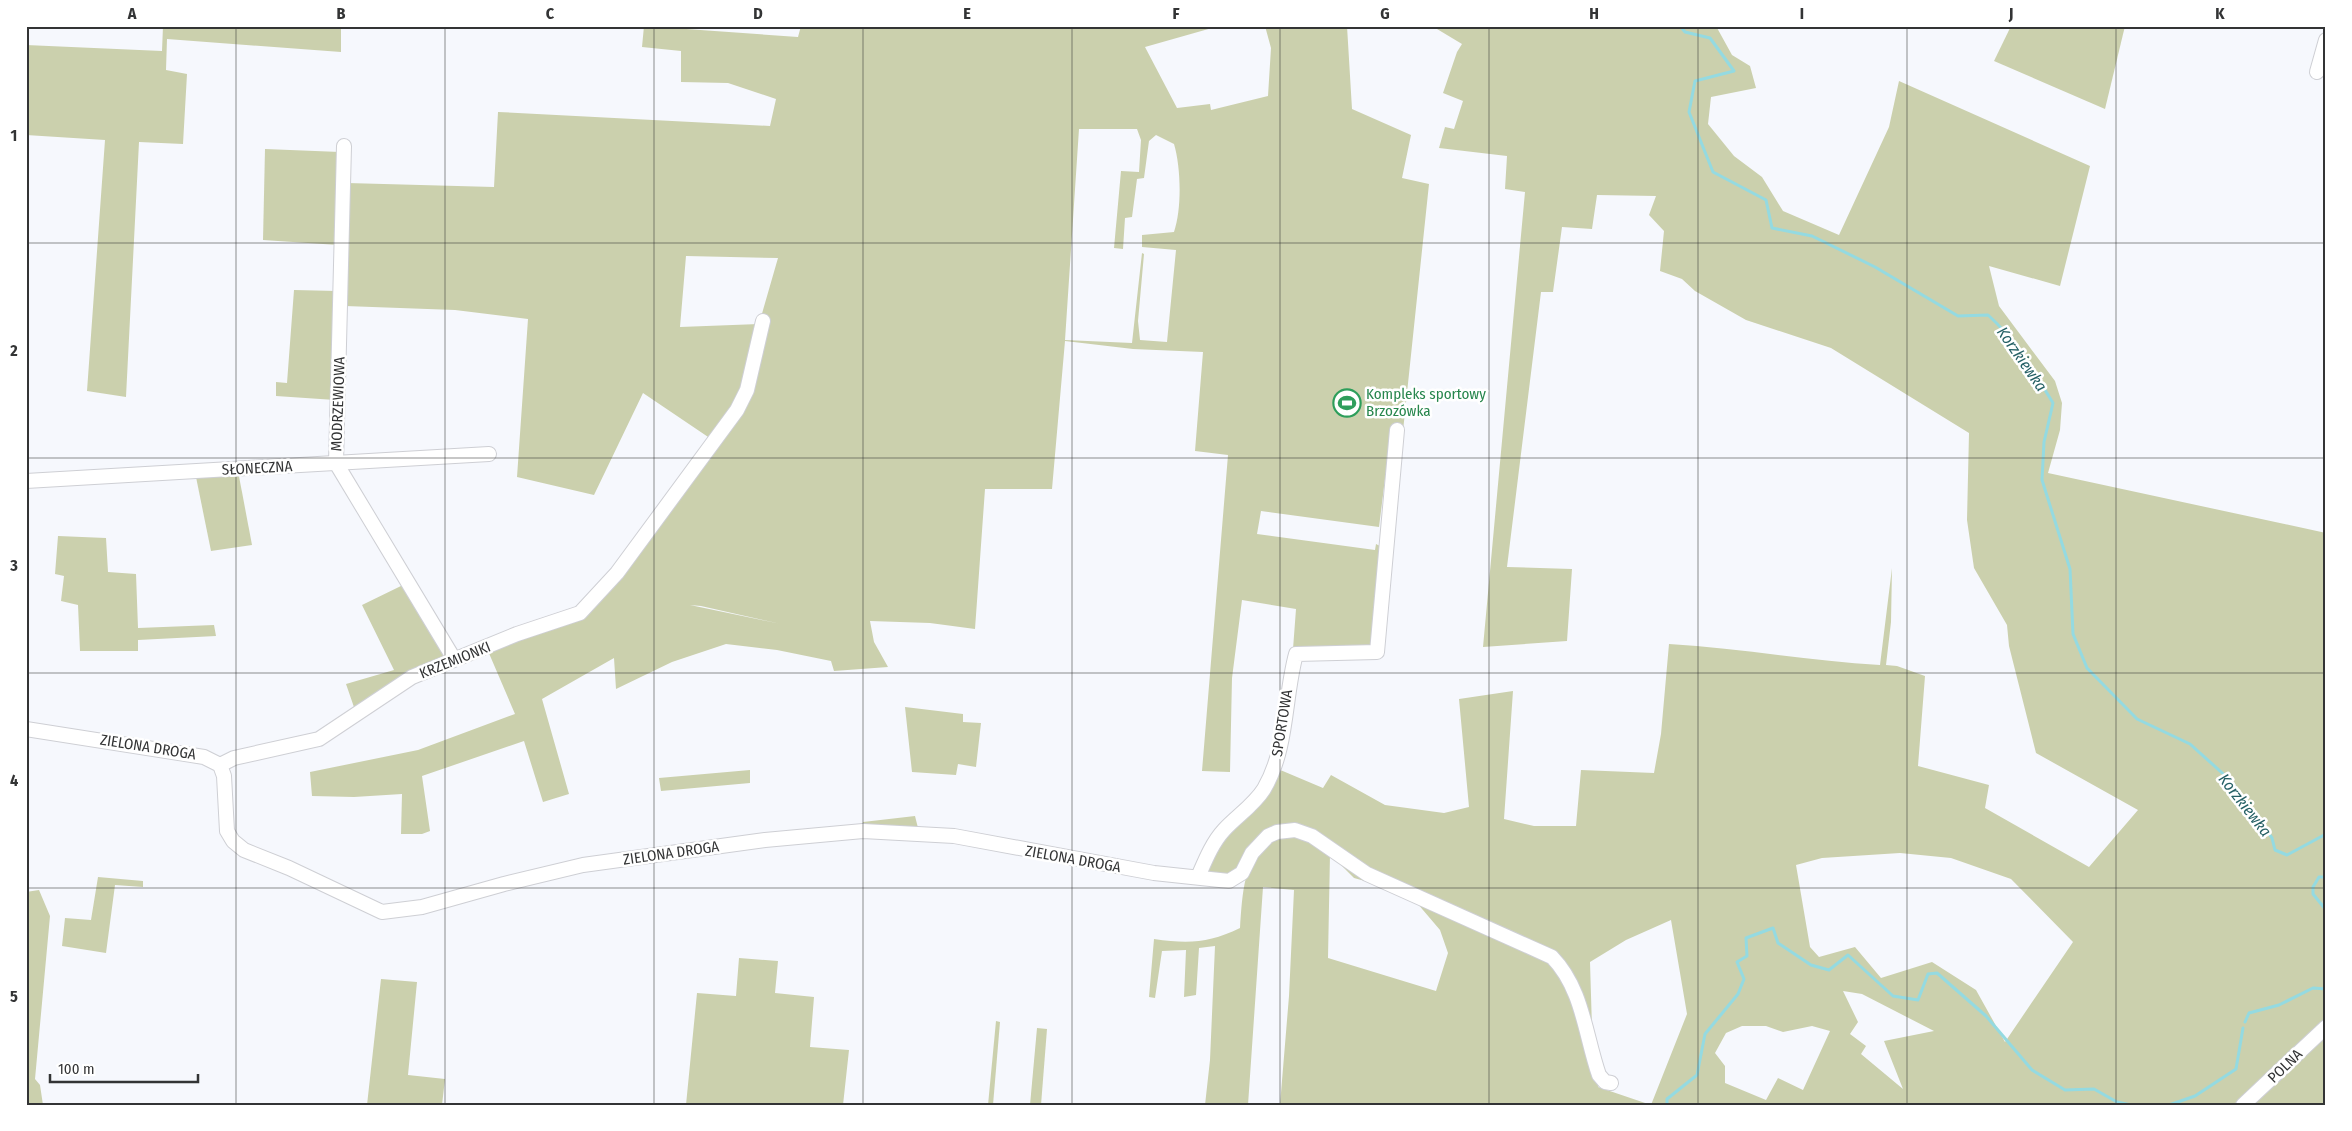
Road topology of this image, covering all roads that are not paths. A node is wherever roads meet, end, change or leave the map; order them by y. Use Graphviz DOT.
graph roads {
  1 [pos="2326,40"];
  2 [pos="2317,72"];
  3 [pos="344,146"];
  4 [pos="763,321"];
  5 [pos="1397,430"];
  6 [pos="489,454"];
  7 [pos="336,463"];
  8 [pos="26,481"];
  9 [pos="454,659"];
  10 [pos="26,729"];
  11 [pos="220,765"];
  12 [pos="1198,877"];
  13 [pos="2326,1027"];
  14 [pos="1611,1083"];
  15 [pos="2243,1105"];
  1 -- 2 [label="street"];
  3 -- 7 [label="street, MODRZEWIOWA"];
  4 -- 9 [label="street, KRZEMIONKI"];
  5 -- 12 [label="street, SPORTOWA"];
  6 -- 7 [label="street, SŁONECZNA"];
  7 -- 8 [label="street, SŁONECZNA"];
  7 -- 9 [label="street, MODRZEWIOWA"];
  9 -- 11 [label="street, KRZEMIONKI"];
  10 -- 11 [label="street, ZIELONA DROGA"];
  11 -- 12 [label="street, ZIELONA DROGA"];
  12 -- 14 [label="street, ZIELONA DROGA"];
  13 -- 15 [label="street, POLNA"];
}
